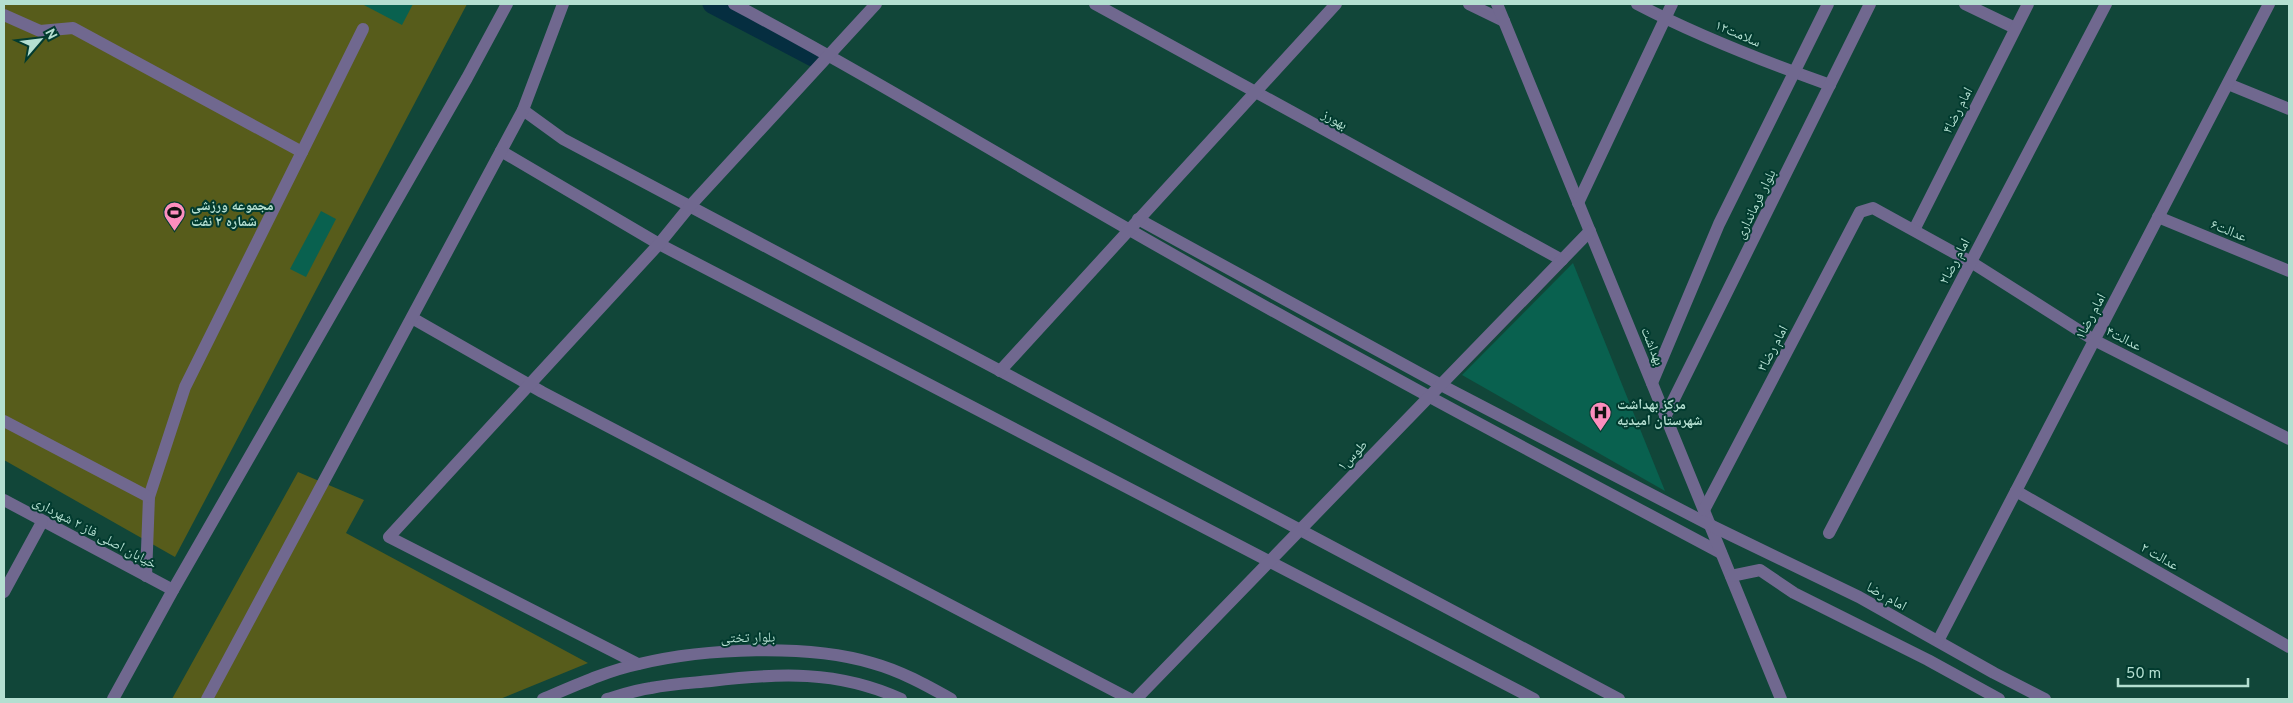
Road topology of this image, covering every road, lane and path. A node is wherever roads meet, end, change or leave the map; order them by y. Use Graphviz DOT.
graph roads {
  1 [pos="507,4"];
  2 [pos="563,4"];
  3 [pos="734,4"];
  4 [pos="876,4"];
  5 [pos="1095,4"];
  6 [pos="1336,4"];
  7 [pos="1469,4"];
  8 [pos="1497,4"];
  9 [pos="1637,4"];
  10 [pos="1672,4"];
  11 [pos="1828,4"];
  12 [pos="1870,4"];
  13 [pos="1965,4"];
  14 [pos="2028,4"];
  15 [pos="2106,4"];
  16 [pos="2270,4"];
  17 [pos="4,15"];
  18 [pos="1665,19"];
  19 [pos="1504,21"];
  20 [pos="2015,28"];
  21 [pos="363,29"];
  22 [pos="829,54"];
  23 [pos="1794,72"];
  24 [pos="2228,84"];
  25 [pos="1830,85"];
  26 [pos="1255,92"];
  27 [pos="2289,109"];
  28 [pos="523,110"];
  29 [pos="500,151"];
  30 [pos="302,152"];
  31 [pos="1578,203"];
  32 [pos="690,206"];
  33 [pos="1873,208"];
  34 [pos="2158,217"];
  35 [pos="1138,220"];
  36 [pos="1129,230"];
  37 [pos="1914,230"];
  38 [pos="1590,231"];
  39 [pos="659,244"];
  40 [pos="1562,260"];
  41 [pos="1971,262"];
  42 [pos="2289,271"];
  43 [pos="412,318"];
  44 [pos="2094,340"];
  45 [pos="1000,371"];
  46 [pos="1652,383"];
  47 [pos="529,385"];
  48 [pos="1441,385"];
  49 [pos="1429,397"];
  50 [pos="1665,417"];
  51 [pos="4,420"];
  52 [pos="2289,439"];
  53 [pos="2016,491"];
  54 [pos="149,497"];
  55 [pos="4,500"];
  56 [pos="1704,510"];
  57 [pos="42,522"];
  58 [pos="1710,525"];
  59 [pos="1300,530"];
  60 [pos="1829,533"];
  61 [pos="1721,552"];
  62 [pos="1270,561"];
  63 [pos="146,576"];
  64 [pos="1731,576"];
  65 [pos="172,590"];
  66 [pos="4,592"];
  67 [pos="1938,642"];
  68 [pos="2289,647"];
  69 [pos="638,664"];
  70 [pos="113,699"];
  71 [pos="207,699"];
  72 [pos="543,699"];
  73 [pos="607,699"];
  74 [pos="901,699"];
  75 [pos="952,699"];
  76 [pos="1130,699"];
  77 [pos="1136,699"];
  78 [pos="1534,699"];
  79 [pos="1619,699"];
  80 [pos="1781,699"];
  81 [pos="1999,699"];
  82 [pos="2045,699"];
  1 -- 65 [label="street"];
  2 -- 28 [label="street"];
  3 -- 22 [label="street"];
  4 -- 22 [label="street"];
  5 -- 26 [label="street, بهورز"];
  6 -- 26 [label="street"];
  7 -- 19 [label="street"];
  8 -- 19 [label="street, بهداشت"];
  9 -- 18 [label="street, سلامت۱۲"];
  10 -- 18 [label="street"];
  11 -- 23 [label="street, بلوار فرمانداری"];
  12 -- 25 [label="street, بلوار فرمانداری"];
  13 -- 20 [label="street"];
  14 -- 20 [label="street, امام رضا۴"];
  15 -- 41 [label="street, امام رضا۲"];
  16 -- 24 [label="street, امام رضا۱"];
  17 -- 30 [label="street"];
  18 -- 23 [label="street, سلامت۱۲"];
  18 -- 31 [label="street"];
  19 -- 31 [label="street, بهداشت"];
  20 -- 37 [label="street, امام رضا۴"];
  21 -- 30 [label="street"];
  22 -- 32 [label="street"];
  22 -- 36 [label="street"];
  23 -- 25 [label="street, سلامت۱۲"];
  23 -- 46 [label="street, بلوار فرمانداری"];
  24 -- 27 [label="street"];
  24 -- 34 [label="street, امام رضا۱"];
  25 -- 50 [label="street, بلوار فرمانداری"];
  26 -- 35 [label="street"];
  26 -- 40 [label="street, بهورز"];
  28 -- 29 [label="street"];
  28 -- 32 [label="street"];
  29 -- 39 [label="street"];
  29 -- 43 [label="street"];
  30 -- 54 [label="street"];
  31 -- 38 [label="street, بهداشت"];
  32 -- 39 [label="street"];
  32 -- 45 [label="street"];
  33 -- 37 [label="street, عدالت۴"];
  33 -- 56 [label="street, امام رضا۳"];
  34 -- 42 [label="street, عدالت۶"];
  34 -- 44 [label="street, امام رضا۱"];
  35 -- 36 [label="street"];
  35 -- 48 [label="street, امام رضا"];
  36 -- 45 [label="street"];
  36 -- 49 [label="street"];
  37 -- 41 [label="street, عدالت۴"];
  38 -- 40 [label="street, طوس۱"];
  38 -- 46 [label="street, بهداشت"];
  39 -- 47 [label="street"];
  39 -- 62 [label="street"];
  40 -- 48 [label="street, طوس۱"];
  41 -- 44 [label="street, عدالت۴"];
  41 -- 60 [label="street, امام رضا۲"];
  43 -- 47 [label="street"];
  43 -- 71 [label="street"];
  44 -- 52 [label="street, عدالت۴"];
  44 -- 53 [label="street, امام رضا۱"];
  45 -- 59 [label="street"];
  46 -- 50 [label="street, بهداشت"];
  47 -- 69 [label="street"];
  47 -- 76 [label="street"];
  48 -- 49 [label="street, طوس۱"];
  48 -- 58 [label="street, امام رضا"];
  49 -- 59 [label="street, طوس۱"];
  49 -- 61 [label="street"];
  50 -- 56 [label="street, بهداشت"];
  51 -- 54 [label="street"];
  53 -- 67 [label="street, امام رضا۱"];
  53 -- 68 [label="street, عدالت ۲"];
  54 -- 63 [label="street"];
  55 -- 57 [label="street, خیابان اصلی فاز ۲ شهرداری"];
  56 -- 58 [label="street, بهداشت"];
  57 -- 63 [label="street, خیابان اصلی فاز ۲ شهرداری"];
  57 -- 66 [label="street"];
  58 -- 61 [label="street, بهداشت"];
  58 -- 67 [label="street, امام رضا"];
  59 -- 62 [label="street, طوس۱"];
  59 -- 79 [label="street"];
  61 -- 64 [label="street, بهداشت"];
  62 -- 77 [label="street, طوس۱"];
  62 -- 78 [label="street"];
  63 -- 65 [label="street, خیابان اصلی فاز ۲ شهرداری"];
  64 -- 80 [label="street, بهداشت"];
  64 -- 81 [label="street"];
  65 -- 70 [label="street"];
  67 -- 82 [label="street, امام رضا"];
  69 -- 72 [label="street, بلوار تختی"];
  69 -- 75 [label="street, بلوار تختی"];
  73 -- 74 [label="street"];
}
